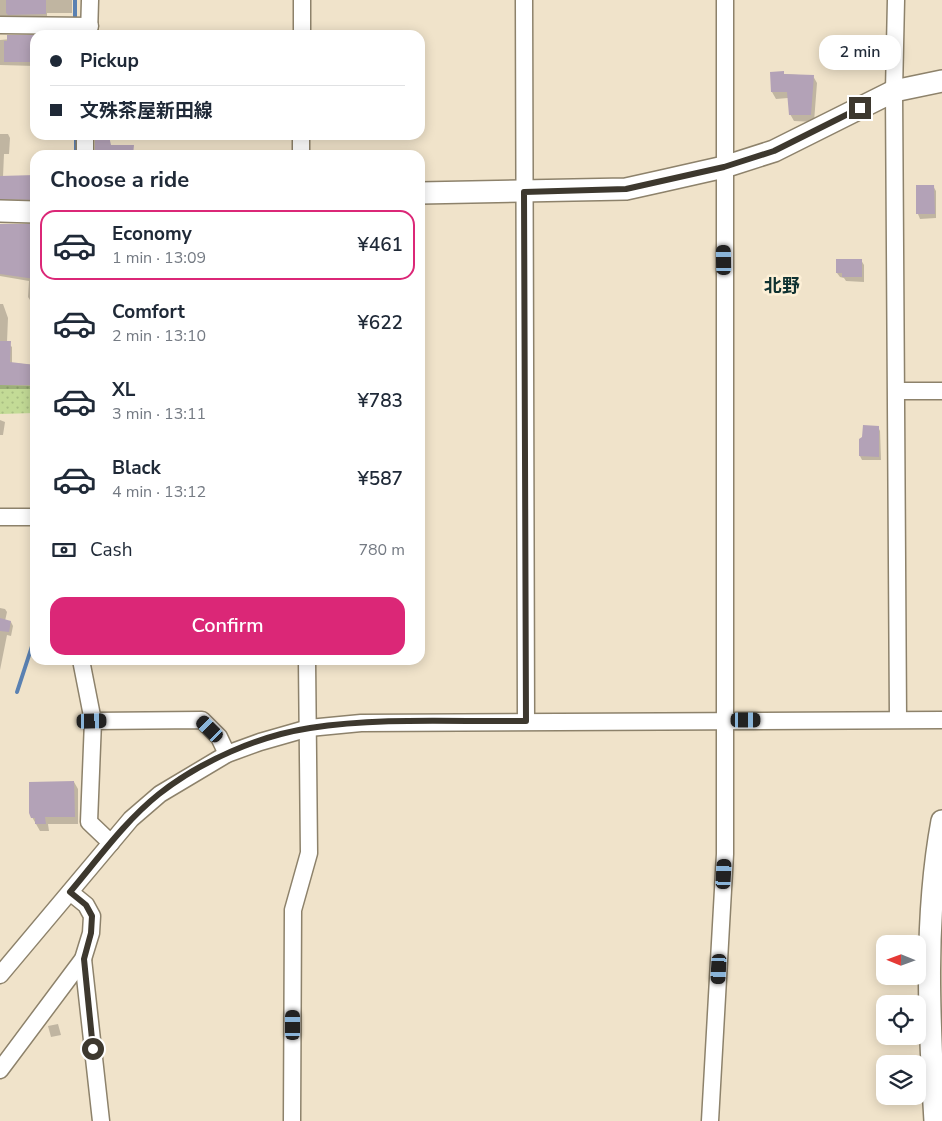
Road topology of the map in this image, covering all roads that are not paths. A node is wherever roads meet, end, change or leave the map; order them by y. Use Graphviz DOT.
graph roads {
  1 [pos="90,0"];
  2 [pos="302,0"];
  3 [pos="524,0"];
  4 [pos="725,0"];
  5 [pos="896,0"];
  6 [pos="0,25"];
  7 [pos="89,30"];
  8 [pos="302,30"];
  9 [pos="942,81"];
  10 [pos="894,90"];
  11 [pos="724,167"];
  12 [pos="524,192"];
  13 [pos="425,193"];
  14 [pos="0,211"];
  15 [pos="30,212"];
  16 [pos="897,391"];
  17 [pos="942,391"];
  18 [pos="0,517"];
  19 [pos="30,517"];
  20 [pos="82,665"];
  21 [pos="307,665"];
  22 [pos="898,719"];
  23 [pos="726,720"];
  24 [pos="942,720"];
  25 [pos="92,721"];
  26 [pos="526,721"];
  27 [pos="309,728"];
  28 [pos="227,754"];
  29 [pos="942,820"];
  30 [pos="112,843"];
  31 [pos="70,892"];
  32 [pos="84,959"];
  33 [pos="0,975"];
  34 [pos="0,1070"];
  35 [pos="101,1121"];
  36 [pos="292,1121"];
  37 [pos="710,1121"];
  38 [pos="935,1121"];
  1 -- 7 [label="street"];
  2 -- 8 [label="street"];
  3 -- 12 [label="street"];
  4 -- 11 [label="street"];
  5 -- 10 [label="street"];
  6 -- 7 [label="street"];
  9 -- 10 [label="main road"];
  10 -- 11 [label="main road"];
  10 -- 16 [label="street"];
  11 -- 12 [label="main road"];
  11 -- 23 [label="street"];
  12 -- 13 [label="main road"];
  12 -- 26 [label="street"];
  14 -- 15 [label="main road"];
  16 -- 17 [label="street"];
  16 -- 22 [label="street"];
  18 -- 19 [label="street"];
  20 -- 25 [label="street"];
  21 -- 27 [label="street"];
  22 -- 23 [label="street"];
  22 -- 24 [label="street"];
  23 -- 26 [label="street"];
  23 -- 37 [label="street"];
  25 -- 28 [label="street"];
  25 -- 30 [label="street"];
  26 -- 27 [label="street"];
  27 -- 28 [label="street"];
  27 -- 36 [label="street"];
  28 -- 30 [label="street"];
  29 -- 38 [label="main road"];
  30 -- 31 [label="street"];
  31 -- 32 [label="street"];
  31 -- 33 [label="street"];
  32 -- 34 [label="street"];
  32 -- 35 [label="street"];
}
